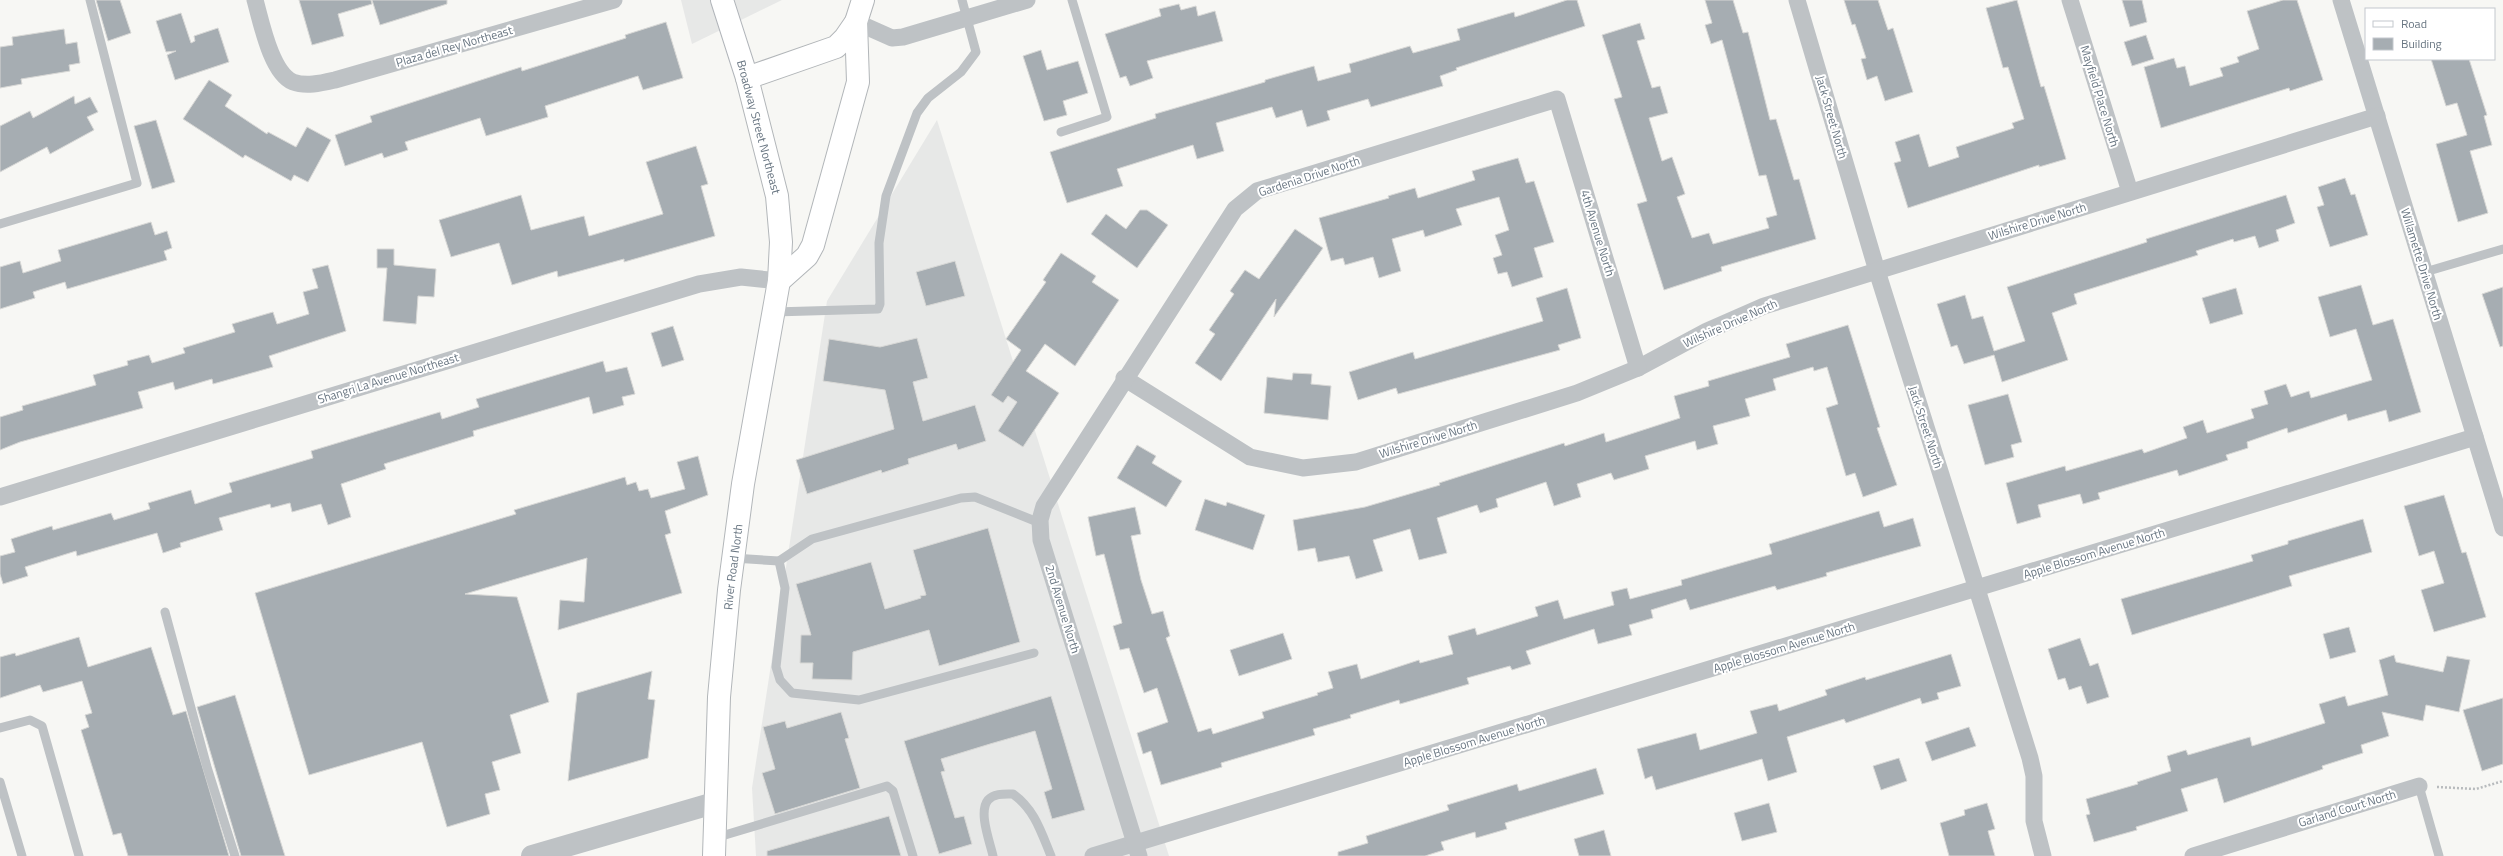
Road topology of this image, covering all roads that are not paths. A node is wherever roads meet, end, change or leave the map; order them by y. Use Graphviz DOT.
graph roads {
  1 [pos="90,0"];
  2 [pos="255,0"];
  3 [pos="614,0"];
  4 [pos="722,0"];
  5 [pos="862,0"];
  6 [pos="962,0"];
  7 [pos="1027,0"];
  8 [pos="1072,0"];
  9 [pos="1797,0"];
  10 [pos="2070,0"];
  11 [pos="2341,0"];
  12 [pos="967,18"];
  13 [pos="856,22"];
  14 [pos="748,78"];
  15 [pos="1558,99"];
  16 [pos="2377,116"];
  17 [pos="1061,132"];
  18 [pos="2130,192"];
  19 [pos="0,224"];
  20 [pos="2503,249"];
  21 [pos="1877,271"];
  22 [pos="2425,272"];
  23 [pos="779,281"];
  24 [pos="774,312"];
  25 [pos="1638,368"];
  26 [pos="1124,378"];
  27 [pos="2475,437"];
  28 [pos="0,497"];
  29 [pos="1040,523"];
  30 [pos="2503,528"];
  31 [pos="733,558"];
  32 [pos="779,561"];
  33 [pos="1977,588"];
  34 [pos="165,612"];
  35 [pos="1034,653"];
  36 [pos="0,728"];
  37 [pos="0,782"];
  38 [pos="2419,786"];
  39 [pos="714,803"];
  40 [pos="714,847"];
  41 [pos="1137,850"];
  42 [pos="22,856"];
  43 [pos="79,856"];
  44 [pos="235,856"];
  45 [pos="532,856"];
  46 [pos="913,856"];
  47 [pos="993,856"];
  48 [pos="1051,856"];
  49 [pos="1093,856"];
  50 [pos="2043,856"];
  51 [pos="2193,856"];
  52 [pos="2439,856"];
  1 -- 19 [label="lane"];
  2 -- 3 [label="street, Plaza del Rey Northeast"];
  4 -- 14 [label="main road, Broadway Street Northeast"];
  5 -- 13 [label="main road"];
  6 -- 12 [label="lane"];
  7 -- 12 [label="street"];
  8 -- 17 [label="lane"];
  9 -- 21 [label="street, Jack Street North"];
  10 -- 18 [label="street, Mayfield Place North"];
  11 -- 16 [label="street, Willamette Drive North"];
  12 -- 13 [label="street"];
  12 -- 24 [label="lane"];
  13 -- 14 [label="main road"];
  13 -- 23 [label="main road"];
  14 -- 23 [label="main road, Broadway Street Northeast"];
  15 -- 25 [label="street, 4th Avenue North"];
  15 -- 26 [label="street, Gardenia Drive North"];
  16 -- 18 [label="street, Wilshire Drive North"];
  16 -- 22 [label="street, Willamette Drive North"];
  18 -- 21 [label="street, Wilshire Drive North"];
  20 -- 22 [label="lane"];
  21 -- 25 [label="street, Wilshire Drive North"];
  21 -- 33 [label="street, Jack Street North"];
  22 -- 27 [label="street, Willamette Drive North"];
  23 -- 24 [label="main road, River Road North"];
  23 -- 28 [label="street, Shangri La Avenue Northeast"];
  24 -- 31 [label="main road, River Road North"];
  25 -- 26 [label="street, Wilshire Drive North"];
  26 -- 29 [label="street, 2nd Avenue North"];
  27 -- 30 [label="street, Willamette Drive North"];
  27 -- 33 [label="street, Apple Blossom Avenue North"];
  29 -- 32 [label="lane"];
  29 -- 41 [label="street, 2nd Avenue North"];
  31 -- 32 [label="lane"];
  31 -- 39 [label="main road, River Road North"];
  32 -- 35 [label="lane"];
  33 -- 41 [label="street, Apple Blossom Avenue North"];
  33 -- 50 [label="street, Jack Street North"];
  34 -- 44 [label="lane"];
  36 -- 43 [label="lane"];
  37 -- 42 [label="lane"];
  38 -- 51 [label="street, Garland Court North"];
  38 -- 52 [label="lane"];
  39 -- 40 [label="main road, River Road North"];
  39 -- 45 [label="street"];
  40 -- 46 [label="lane"];
  41 -- 49 [label="street, Apple Blossom Avenue North"];
  47 -- 48 [label="lane"];
}
